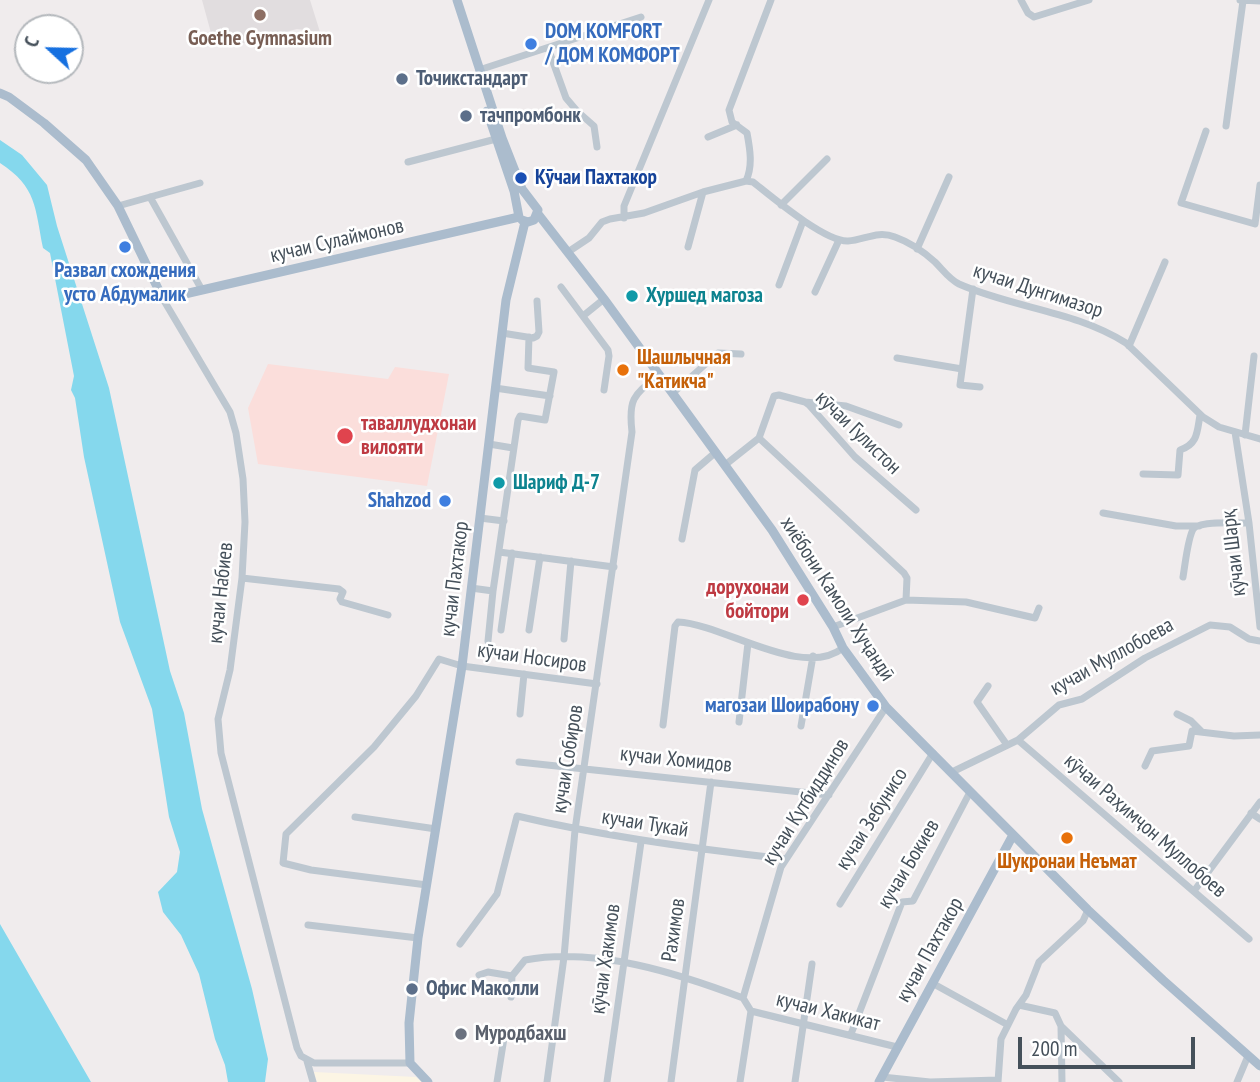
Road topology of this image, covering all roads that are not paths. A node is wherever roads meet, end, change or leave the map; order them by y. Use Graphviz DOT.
graph roads {
  1 [pos="451,0"];
  2 [pos="457,0"];
  3 [pos="709,0"];
  4 [pos="771,0"];
  5 [pos="1021,0"];
  6 [pos="1089,0"];
  7 [pos="1241,1"];
  8 [pos="1260,1"];
  9 [pos="640,17"];
  10 [pos="548,48"];
  11 [pos="480,70"];
  12 [pos="0,93"];
  13 [pos="737,125"];
  14 [pos="1226,126"];
  15 [pos="1206,131"];
  16 [pos="708,137"];
  17 [pos="499,139"];
  18 [pos="597,147"];
  19 [pos="827,159"];
  20 [pos="408,162"];
  21 [pos="949,177"];
  22 [pos="746,181"];
  23 [pos="200,183"];
  24 [pos="1260,186"];
  25 [pos="703,192"];
  26 [pos="150,197"];
  27 [pos="781,205"];
  28 [pos="117,206"];
  29 [pos="536,209"];
  30 [pos="522,217"];
  31 [pos="624,218"];
  32 [pos="803,221"];
  33 [pos="550,228"];
  34 [pos="839,240"];
  35 [pos="688,247"];
  36 [pos="917,249"];
  37 [pos="568,252"];
  38 [pos="1166,262"];
  39 [pos="779,285"];
  40 [pos="561,287"];
  41 [pos="973,289"];
  42 [pos="202,290"];
  43 [pos="815,292"];
  44 [pos="163,299"];
  45 [pos="604,299"];
  46 [pos="537,300"];
  47 [pos="583,316"];
  48 [pos="502,332"];
  49 [pos="529,337"];
  50 [pos="1129,346"];
  51 [pos="741,354"];
  52 [pos="1254,356"];
  53 [pos="897,358"];
  54 [pos="962,369"];
  55 [pos="659,375"];
  56 [pos="980,387"];
  57 [pos="495,388"];
  58 [pos="604,390"];
  59 [pos="673,393"];
  60 [pos="550,396"];
  61 [pos="805,402"];
  62 [pos="1200,415"];
  63 [pos="899,425"];
  64 [pos="1235,432"];
  65 [pos="1245,435"];
  66 [pos="759,438"];
  67 [pos="1260,439"];
  68 [pos="489,444"];
  69 [pos="513,447"];
  70 [pos="716,452"];
  71 [pos="725,465"];
  72 [pos="1143,474"];
  73 [pos="915,510"];
  74 [pos="1103,513"];
  75 [pos="480,518"];
  76 [pos="504,521"];
  77 [pos="1249,523"];
  78 [pos="1199,526"];
  79 [pos="682,539"];
  80 [pos="499,552"];
  81 [pos="512,553"];
  82 [pos="540,557"];
  83 [pos="571,561"];
  84 [pos="614,567"];
  85 [pos="1183,576"];
  86 [pos="242,578"];
  87 [pos="471,588"];
  88 [pos="493,591"];
  89 [pos="906,600"];
  90 [pos="1039,608"];
  91 [pos="388,615"];
  92 [pos="832,627"];
  93 [pos="1260,627"];
  94 [pos="501,630"];
  95 [pos="529,630"];
  96 [pos="564,639"];
  97 [pos="488,641"];
  98 [pos="1260,641"];
  99 [pos="748,643"];
  100 [pos="843,648"];
  101 [pos="813,656"];
  102 [pos="462,666"];
  103 [pos="524,674"];
  104 [pos="597,684"];
  105 [pos="988,686"];
  106 [pos="886,707"];
  107 [pos="520,714"];
  108 [pos="1177,714"];
  109 [pos="738,722"];
  110 [pos="663,725"];
  111 [pos="801,726"];
  112 [pos="1201,731"];
  113 [pos="1260,735"];
  114 [pos="1018,740"];
  115 [pos="1007,745"];
  116 [pos="933,753"];
  117 [pos="519,762"];
  118 [pos="1145,766"];
  119 [pos="585,768"];
  120 [pos="952,772"];
  121 [pos="711,782"];
  122 [pos="970,792"];
  123 [pos="829,795"];
  124 [pos="1260,802"];
  125 [pos="1251,813"];
  126 [pos="355,817"];
  127 [pos="1260,820"];
  128 [pos="436,829"];
  129 [pos="575,830"];
  130 [pos="1013,835"];
  131 [pos="641,842"];
  132 [pos="703,850"];
  133 [pos="786,859"];
  134 [pos="427,885"];
  135 [pos="1194,891"];
  136 [pos="840,904"];
  137 [pos="1088,910"];
  138 [pos="308,925"];
  139 [pos="418,938"];
  140 [pos="1250,939"];
  141 [pos="460,944"];
  142 [pos="564,957"];
  143 [pos="623,963"];
  144 [pos="812,964"];
  145 [pos="479,975"];
  146 [pos="512,976"];
  147 [pos="686,977"];
  148 [pos="932,984"];
  149 [pos="511,997"];
  150 [pos="743,998"];
  151 [pos="1019,1005"];
  152 [pos="751,1011"];
  153 [pos="805,1024"];
  154 [pos="1009,1025"];
  155 [pos="1061,1026"];
  156 [pos="850,1034"];
  157 [pos="504,1038"];
  158 [pos="897,1047"];
  159 [pos="1248,1056"];
  160 [pos="307,1061"];
  161 [pos="410,1063"];
  162 [pos="1260,1066"];
  163 [pos="880,1079"];
  164 [pos="998,1081"];
  165 [pos="1117,1081"];
  166 [pos="313,1082"];
  167 [pos="428,1082"];
  168 [pos="497,1082"];
  169 [pos="547,1082"];
  170 [pos="607,1082"];
  171 [pos="671,1082"];
  172 [pos="740,1082"];
  173 [pos="795,1082"];
  174 [pos="930,1082"];
  175 [pos="1062,1082"];
  176 [pos="1237,1082"];
  1 -- 17 [label="main road"];
  2 -- 11 [label="main road"];
  3 -- 31 [label="street"];
  4 -- 13 [label="street"];
  5 -- 6 [label="street"];
  7 -- 8 [label="street"];
  7 -- 14 [label="street"];
  9 -- 10 [label="street"];
  10 -- 11 [label="street"];
  10 -- 18 [label="street"];
  11 -- 17 [label="main road"];
  12 -- 28 [label="main road, кучаи Набиев"];
  13 -- 16 [label="street"];
  13 -- 22 [label="street"];
  15 -- 24 [label="street"];
  17 -- 20 [label="street"];
  17 -- 29 [label="main road, хиёбони Камоли Хуҷандӣ"];
  17 -- 30 [label="main road"];
  19 -- 27 [label="street"];
  21 -- 36 [label="street"];
  22 -- 25 [label="street"];
  22 -- 27 [label="street"];
  23 -- 26 [label="street"];
  25 -- 31 [label="street"];
  25 -- 35 [label="street"];
  26 -- 28 [label="street"];
  26 -- 42 [label="street"];
  27 -- 32 [label="street"];
  28 -- 44 [label="main road, кучаи Набиев"];
  29 -- 30 [label="main road"];
  29 -- 30 [label="main road, кучаи Сулаймонов"];
  29 -- 33 [label="main road, хиёбони Камоли Хуҷандӣ"];
  30 -- 33 [label="main road"];
  30 -- 42 [label="main road, кучаи Сулаймонов"];
  30 -- 48 [label="main road, кучаи Пахтакор"];
  31 -- 37 [label="street"];
  32 -- 34 [label="street"];
  32 -- 39 [label="street"];
  33 -- 37 [label="main road, хиёбони Камоли Хуҷандӣ"];
  34 -- 36 [label="street, кучаи Дунгимазор"];
  34 -- 43 [label="street"];
  36 -- 41 [label="street, кучаи Дунгимазор"];
  37 -- 45 [label="main road, хиёбони Камоли Хуҷандӣ"];
  38 -- 50 [label="street"];
  40 -- 47 [label="street"];
  41 -- 50 [label="street, кучаи Дунгимазор"];
  41 -- 54 [label="street"];
  42 -- 44 [label="main road, кучаи Сулаймонов"];
  44 -- 86 [label="street, кучаи Набиев"];
  45 -- 47 [label="street"];
  45 -- 55 [label="main road, хиёбони Камоли Хуҷандӣ"];
  46 -- 49 [label="street"];
  47 -- 58 [label="street"];
  48 -- 49 [label="street"];
  48 -- 57 [label="main road, кучаи Пахтакор"];
  49 -- 60 [label="street"];
  50 -- 62 [label="street, кучаи Дунгимазор"];
  51 -- 59 [label="street"];
  52 -- 65 [label="street"];
  53 -- 54 [label="street"];
  54 -- 56 [label="street"];
  55 -- 59 [label="main road, хиёбони Камоли Хуҷандӣ"];
  55 -- 84 [label="street, кучаи Собиров"];
  57 -- 60 [label="street"];
  57 -- 68 [label="main road, кучаи Пахтакор"];
  59 -- 70 [label="main road, хиёбони Камоли Хуҷандӣ"];
  60 -- 69 [label="street, кучаи Пахтакор"];
  61 -- 63 [label="street"];
  61 -- 66 [label="street, кӯчаи Гулистон"];
  61 -- 73 [label="street, кӯчаи Гулистон"];
  62 -- 64 [label="street, кучаи Дунгимазор"];
  62 -- 72 [label="street"];
  64 -- 65 [label="street, кучаи Дунгимазор"];
  64 -- 77 [label="street, кӯчаи Шарқ"];
  65 -- 67 [label="street, кучаи Дунгимазор"];
  66 -- 71 [label="street"];
  66 -- 89 [label="street"];
  68 -- 69 [label="street"];
  68 -- 75 [label="main road, кучаи Пахтакор"];
  69 -- 76 [label="street, кучаи Пахтакор"];
  70 -- 71 [label="main road, хиёбони Камоли Хуҷандӣ"];
  70 -- 79 [label="street"];
  71 -- 92 [label="main road, хиёбони Камоли Хуҷандӣ"];
  74 -- 78 [label="street"];
  75 -- 76 [label="street"];
  75 -- 87 [label="main road, кучаи Пахтакор"];
  76 -- 80 [label="street, кучаи Пахтакор"];
  77 -- 78 [label="street"];
  77 -- 93 [label="street, кӯчаи Шарқ"];
  78 -- 85 [label="street"];
  80 -- 81 [label="street"];
  80 -- 88 [label="street, кучаи Пахтакор"];
  81 -- 82 [label="street"];
  81 -- 94 [label="street"];
  82 -- 83 [label="street"];
  82 -- 95 [label="street"];
  83 -- 84 [label="street"];
  83 -- 96 [label="street"];
  84 -- 104 [label="street, кучаи Собиров"];
  86 -- 91 [label="street"];
  86 -- 160 [label="street, кучаи Набиев"];
  87 -- 88 [label="street"];
  87 -- 102 [label="main road, кучаи Пахтакор"];
  88 -- 97 [label="street, кучаи Пахтакор"];
  89 -- 90 [label="street"];
  89 -- 92 [label="street"];
  92 -- 100 [label="main road, хиёбони Камоли Хуҷандӣ"];
  98 -- 114 [label="street, кучаи Муллобоева"];
  99 -- 101 [label="street"];
  99 -- 109 [label="street"];
  99 -- 110 [label="street"];
  100 -- 101 [label="street"];
  100 -- 106 [label="main road, хиёбони Камоли Хуҷандӣ"];
  101 -- 111 [label="street"];
  102 -- 103 [label="street, кӯчаи Носиров"];
  102 -- 128 [label="main road, кучаи Пахтакор"];
  102 -- 134 [label="street, кӯчаи Носиров"];
  103 -- 104 [label="street, кӯчаи Носиров"];
  103 -- 107 [label="street"];
  104 -- 119 [label="street, кучаи Собиров"];
  105 -- 115 [label="street"];
  106 -- 116 [label="main road, хиёбони Камоли Хуҷандӣ"];
  106 -- 123 [label="street, кучаи Кутбиддинов"];
  108 -- 112 [label="street"];
  112 -- 113 [label="street"];
  112 -- 118 [label="street"];
  114 -- 115 [label="street, кучаи Муллобоева"];
  114 -- 135 [label="street, кӯчаи Раҳимҷон Муллобоев"];
  115 -- 120 [label="street, кучаи Муллобоева"];
  116 -- 120 [label="main road, хиёбони Камоли Хуҷандӣ"];
  116 -- 136 [label="street, кучаи Зебунисо"];
  117 -- 119 [label="street, кучаи Хомидов"];
  119 -- 121 [label="street, кучаи Хомидов"];
  119 -- 129 [label="street, кучаи Собиров"];
  120 -- 122 [label="main road, хиёбони Камоли Хуҷандӣ"];
  121 -- 123 [label="street, кучаи Хомидов"];
  121 -- 132 [label="street, Рахимов"];
  122 -- 130 [label="main road, хиёбони Камоли Хуҷандӣ"];
  122 -- 156 [label="street, кучаи Бокиев"];
  123 -- 133 [label="street, кучаи Кутбиддинов"];
  124 -- 125 [label="street"];
  125 -- 127 [label="street"];
  125 -- 135 [label="street"];
  126 -- 128 [label="street"];
  128 -- 134 [label="main road, кучаи Пахтакор"];
  129 -- 131 [label="street, кучаи Тукай"];
  129 -- 141 [label="street, кучаи Тукай"];
  129 -- 142 [label="street, кучаи Собиров"];
  130 -- 137 [label="main road, хиёбони Камоли Хуҷандӣ"];
  130 -- 148 [label="main road, кучаи Пахтакор"];
  131 -- 132 [label="street, кучаи Тукай"];
  131 -- 143 [label="street, кӯчаи Хакимов"];
  132 -- 133 [label="street, кучаи Тукай"];
  132 -- 147 [label="street, Рахимов"];
  133 -- 150 [label="street, кучаи Кутбиддинов"];
  134 -- 139 [label="main road, кучаи Пахтакор"];
  135 -- 140 [label="street, кӯчаи Раҳимҷон Муллобоев"];
  137 -- 151 [label="street"];
  137 -- 159 [label="main road, хиёбони Камоли Хуҷандӣ"];
  138 -- 139 [label="street"];
  139 -- 161 [label="main road, кучаи Пахтакор"];
  142 -- 143 [label="street"];
  142 -- 146 [label="street"];
  142 -- 169 [label="street, кучаи Собиров"];
  143 -- 147 [label="street"];
  143 -- 170 [label="street, кӯчаи Хакимов"];
  144 -- 153 [label="street"];
  145 -- 146 [label="street"];
  146 -- 149 [label="street"];
  147 -- 150 [label="street"];
  147 -- 171 [label="street, Рахимов"];
  148 -- 154 [label="street"];
  148 -- 158 [label="main road, кучаи Пахтакор"];
  150 -- 152 [label="street"];
  151 -- 154 [label="street"];
  151 -- 155 [label="street"];
  152 -- 153 [label="street, кучаи Хакикат"];
  152 -- 172 [label="street"];
  153 -- 156 [label="street, кучаи Хакикат"];
  153 -- 173 [label="street"];
  154 -- 164 [label="street"];
  155 -- 165 [label="street"];
  155 -- 175 [label="street"];
  156 -- 158 [label="street, кучаи Хакикат"];
  157 -- 168 [label="street"];
  158 -- 163 [label="main road, кучаи Пахтакор"];
  159 -- 162 [label="main road, хиёбони Камоли Хуҷандӣ"];
  159 -- 176 [label="street"];
  160 -- 161 [label="street"];
  160 -- 166 [label="street, кучаи Набиев"];
  161 -- 167 [label="main road"];
  163 -- 174 [label="street"];
  164 -- 174 [label="street"];
}
